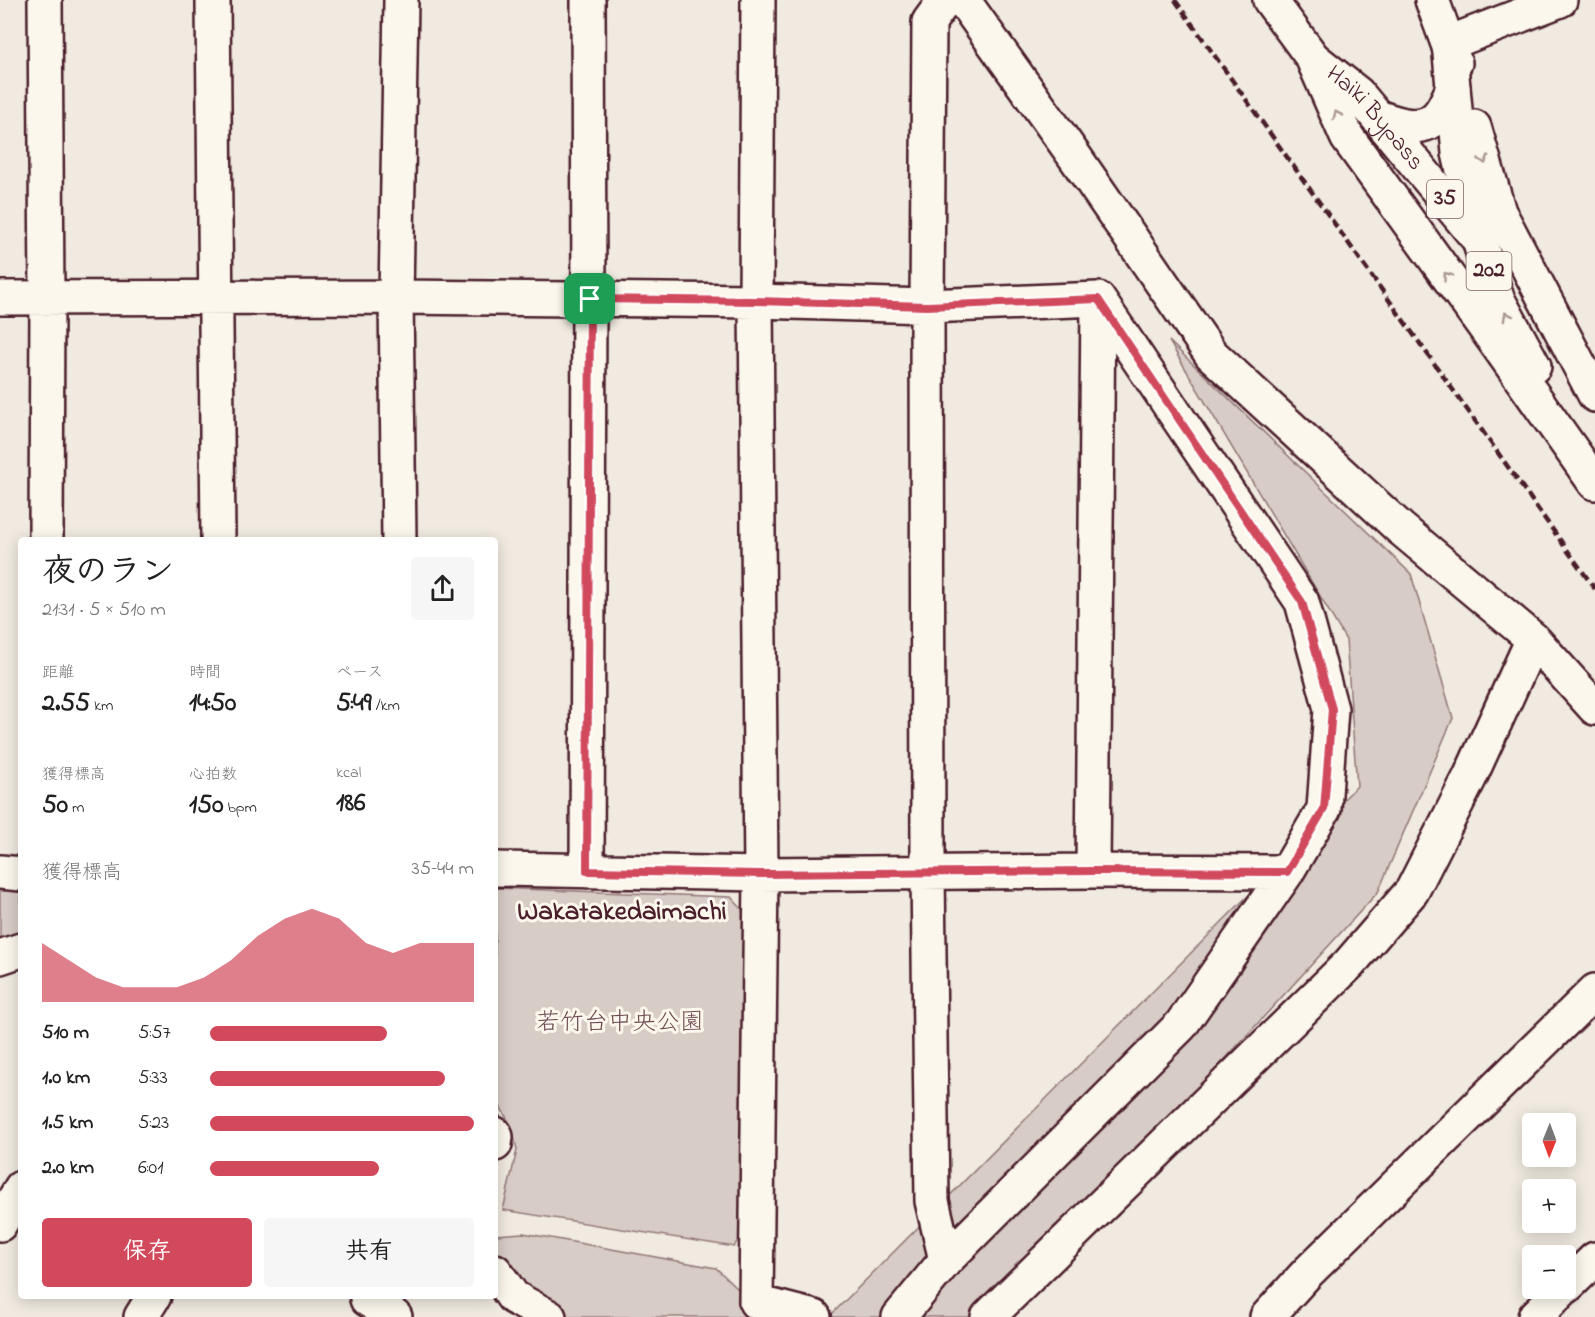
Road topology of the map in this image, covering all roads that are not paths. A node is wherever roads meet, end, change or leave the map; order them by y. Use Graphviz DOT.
graph roads {
  1 [pos="45,0"];
  2 [pos="213,0"];
  3 [pos="401,0"];
  4 [pos="588,0"];
  5 [pos="758,0"];
  6 [pos="945,0"];
  7 [pos="963,0"];
  8 [pos="1270,0"];
  9 [pos="1432,0"];
  10 [pos="1560,0"];
  11 [pos="1449,43"];
  12 [pos="1312,57"];
  13 [pos="1453,88"];
  14 [pos="1378,117"];
  15 [pos="1479,240"];
  16 [pos="396,297"];
  17 [pos="0,298"];
  18 [pos="47,298"];
  19 [pos="215,298"];
  20 [pos="590,299"];
  21 [pos="1098,299"];
  22 [pos="756,301"];
  23 [pos="927,306"];
  24 [pos="1571,350"];
  25 [pos="1595,395"];
  26 [pos="1595,478"];
  27 [pos="1595,483"];
  28 [pos="46,537"];
  29 [pos="218,537"];
  30 [pos="399,537"];
  31 [pos="1533,639"];
  32 [pos="1595,708"];
  33 [pos="498,869"];
  34 [pos="587,871"];
  35 [pos="1093,871"];
  36 [pos="0,872"];
  37 [pos="928,872"];
  38 [pos="1287,872"];
  39 [pos="18,874"];
  40 [pos="761,874"];
  41 [pos="18,951"];
  42 [pos="0,957"];
  43 [pos="1595,991"];
  44 [pos="18,1193"];
  45 [pos="0,1224"];
  46 [pos="1595,1259"];
  47 [pos="946,1260"];
  48 [pos="498,1275"];
  49 [pos="1576,1277"];
  50 [pos="152,1299"];
  51 [pos="1554,1299"];
  52 [pos="363,1304"];
  53 [pos="141,1317"];
  54 [pos="395,1317"];
  55 [pos="549,1317"];
  56 [pos="814,1317"];
  57 [pos="899,1317"];
  58 [pos="988,1317"];
  59 [pos="1267,1317"];
  60 [pos="1535,1317"];
  1 -- 18 [label="main road"];
  2 -- 19 [label="main road"];
  3 -- 16 [label="main road"];
  4 -- 20 [label="main road"];
  5 -- 22 [label="main road"];
  6 -- 23 [label="main road"];
  7 -- 31 [label="main road"];
  8 -- 12 [label="main road, Haiki Bypass / 35"];
  9 -- 11 [label="main road, 202"];
  10 -- 11 [label="main road"];
  11 -- 13 [label="main road, 202"];
  11 -- 24 [label="main road, 202, one-way"];
  12 -- 14 [label="main road, Haiki Bypass / 35"];
  27 -- 12 [label="main road, Haiki Bypass / 35, one-way"];
  13 -- 14 [label="main road"];
  13 -- 15 [label="main road, 202"];
  14 -- 15 [label="main road, Haiki Bypass / 35"];
  15 -- 24 [label="main road, Haiki Bypass / 35"];
  26 -- 15 [label="main road, 202, one-way"];
  16 -- 19 [label="main road"];
  16 -- 20 [label="main road"];
  16 -- 30 [label="main road"];
  17 -- 18 [label="main road"];
  18 -- 19 [label="main road"];
  18 -- 28 [label="main road"];
  19 -- 29 [label="main road"];
  20 -- 22 [label="main road"];
  20 -- 34 [label="main road"];
  21 -- 23 [label="main road"];
  21 -- 35 [label="main road"];
  21 -- 38 [label="main road"];
  22 -- 23 [label="main road"];
  22 -- 40 [label="main road"];
  23 -- 37 [label="main road"];
  24 -- 25 [label="main road, 35"];
  31 -- 32 [label="main road"];
  31 -- 58 [label="main road"];
  33 -- 34 [label="main road"];
  34 -- 40 [label="main road"];
  35 -- 37 [label="main road"];
  35 -- 38 [label="main road"];
  36 -- 39 [label="main road"];
  37 -- 40 [label="main road"];
  37 -- 47 [label="main road"];
  38 -- 47 [label="main road"];
  40 -- 56 [label="main road"];
  41 -- 42 [label="main road"];
  43 -- 59 [label="main road"];
  44 -- 45 [label="main road"];
  46 -- 49 [label="main road"];
  47 -- 57 [label="main road"];
  48 -- 55 [label="main road"];
  50 -- 53 [label="main road"];
  51 -- 60 [label="main road"];
  52 -- 54 [label="main road"];
}
